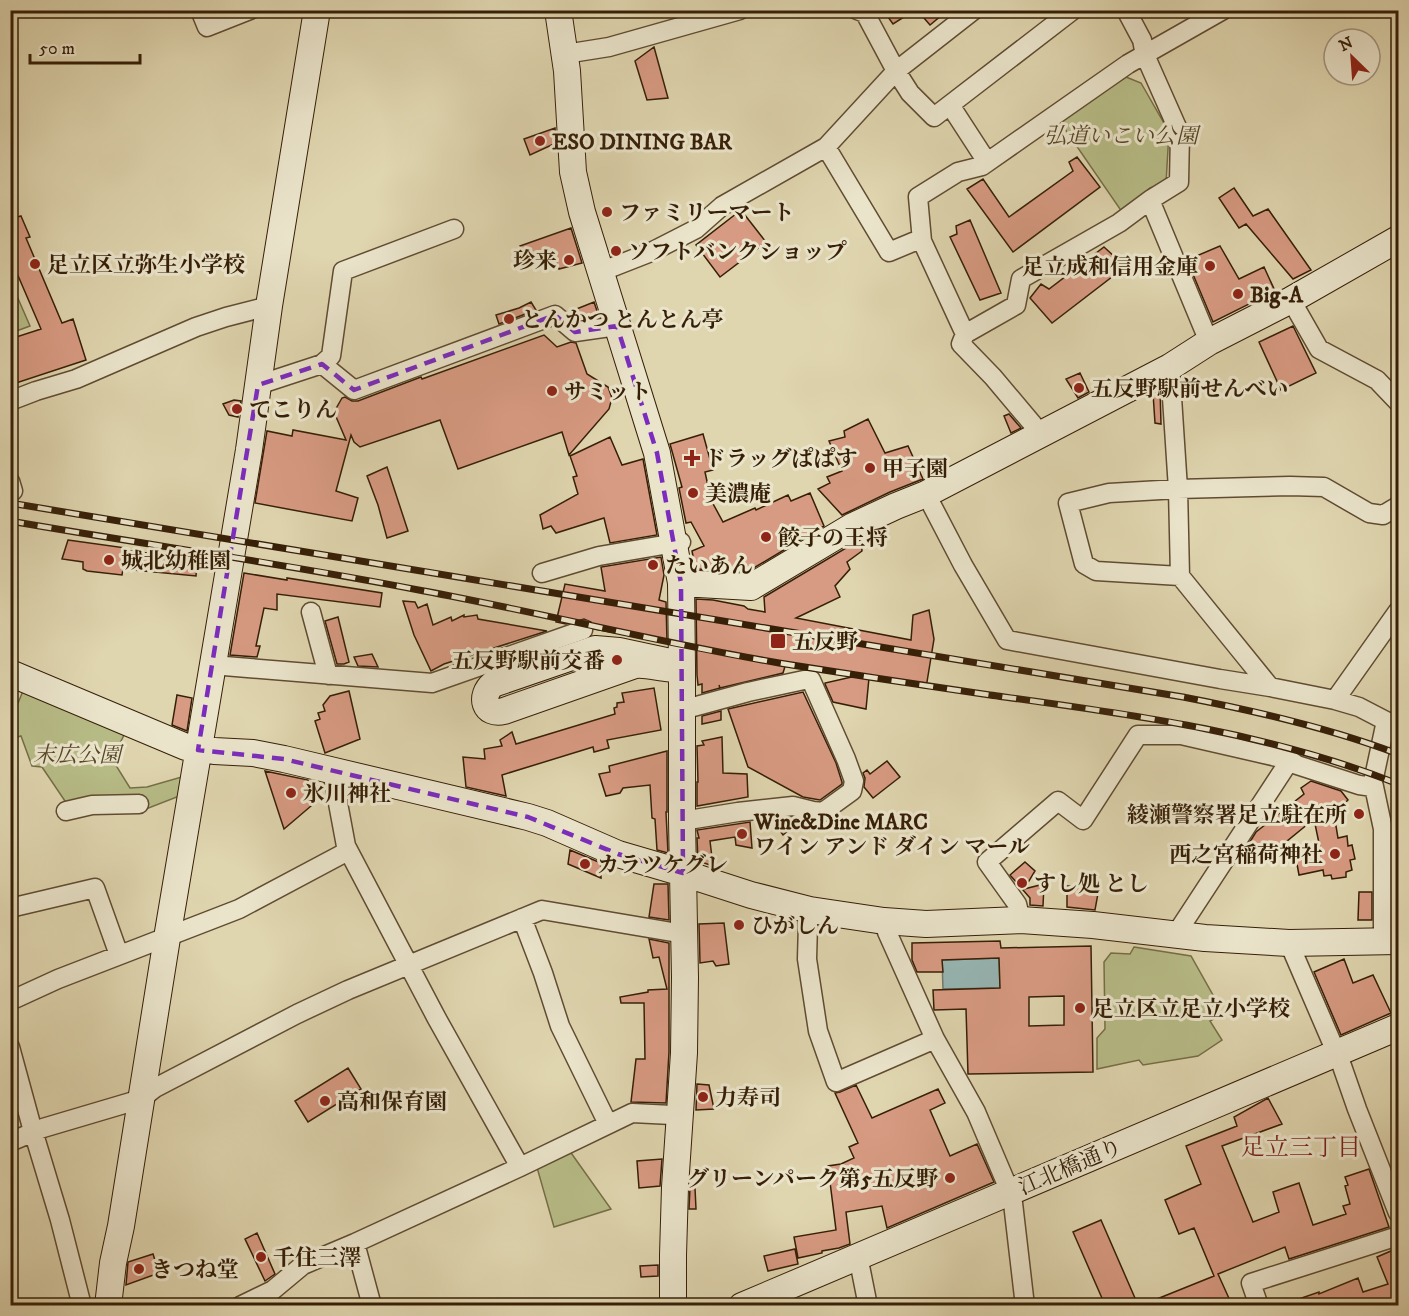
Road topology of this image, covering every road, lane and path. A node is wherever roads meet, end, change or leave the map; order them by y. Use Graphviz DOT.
graph roads {
  1 [pos="200,10"];
  2 [pos="250,10"];
  3 [pos="317,10"];
  4 [pos="558,10"];
  5 [pos="740,10"];
  6 [pos="857,10"];
  7 [pos="974,10"];
  8 [pos="1072,10"];
  9 [pos="1126,10"];
  10 [pos="1223,10"];
  11 [pos="697,16"];
  12 [pos="565,54"];
  13 [pos="1145,55"];
  14 [pos="896,70"];
  15 [pos="950,105"];
  16 [pos="826,147"];
  17 [pos="987,162"];
  18 [pos="1150,200"];
  19 [pos="454,229"];
  20 [pos="1398,239"];
  21 [pos="922,241"];
  22 [pos="600,272"];
  23 [pos="1291,300"];
  24 [pos="269,306"];
  25 [pos="618,326"];
  26 [pos="965,334"];
  27 [pos="1209,342"];
  28 [pos="322,364"];
  29 [pos="1170,367"];
  30 [pos="258,385"];
  31 [pos="10,401"];
  32 [pos="1398,402"];
  33 [pos="1041,434"];
  34 [pos="1178,489"];
  35 [pos="926,494"];
  36 [pos="1398,506"];
  37 [pos="677,543"];
  38 [pos="542,573"];
  39 [pos="1180,576"];
  40 [pos="681,583"];
  41 [pos="1398,611"];
  42 [pos="311,612"];
  43 [pos="583,630"];
  44 [pos="212,665"];
  45 [pos="682,667"];
  46 [pos="10,673"];
  47 [pos="328,675"];
  48 [pos="1270,687"];
  49 [pos="1335,700"];
  50 [pos="682,710"];
  51 [pos="1392,723"];
  52 [pos="198,750"];
  53 [pos="1290,760"];
  54 [pos="332,771"];
  55 [pos="1373,787"];
  56 [pos="139,804"];
  57 [pos="66,811"];
  58 [pos="682,821"];
  59 [pos="348,851"];
  60 [pos="683,873"];
  61 [pos="10,908"];
  62 [pos="810,910"];
  63 [pos="522,918"];
  64 [pos="1021,920"];
  65 [pos="885,921"];
  66 [pos="684,934"];
  67 [pos="1176,934"];
  68 [pos="167,938"];
  69 [pos="1391,941"];
  70 [pos="1289,943"];
  71 [pos="119,955"];
  72 [pos="409,965"];
  73 [pos="10,1000"];
  74 [pos="1398,1027"];
  75 [pos="935,1039"];
  76 [pos="10,1047"];
  77 [pos="1337,1054"];
  78 [pos="141,1099"];
  79 [pos="679,1123"];
  80 [pos="608,1124"];
  81 [pos="34,1132"];
  82 [pos="10,1143"];
  83 [pos="520,1167"];
  84 [pos="1010,1192"];
  85 [pos="1396,1203"];
  86 [pos="1398,1236"];
  87 [pos="355,1243"];
  88 [pos="858,1256"];
  89 [pos="82,1305"];
  90 [pos="108,1305"];
  91 [pos="240,1305"];
  92 [pos="372,1305"];
  93 [pos="673,1305"];
  94 [pos="742,1305"];
  95 [pos="868,1305"];
  96 [pos="1025,1305"];
  97 [pos="1259,1305"];
  1 -- 2 [label="street"];
  3 -- 24 [label="street"];
  4 -- 12 [label="street"];
  5 -- 11 [label="street"];
  6 -- 14 [label="street"];
  7 -- 14 [label="street"];
  8 -- 15 [label="street"];
  9 -- 13 [label="street"];
  10 -- 13 [label="street"];
  11 -- 12 [label="street"];
  12 -- 22 [label="street"];
  13 -- 17 [label="street"];
  13 -- 18 [label="street"];
  14 -- 15 [label="street"];
  14 -- 16 [label="street"];
  15 -- 17 [label="street"];
  16 -- 21 [label="street"];
  16 -- 22 [label="street"];
  17 -- 21 [label="street"];
  18 -- 26 [label="street"];
  18 -- 27 [label="street"];
  19 -- 28 [label="street"];
  20 -- 23 [label="street"];
  21 -- 26 [label="street"];
  22 -- 25 [label="street"];
  23 -- 27 [label="street"];
  23 -- 32 [label="street"];
  24 -- 30 [label="street"];
  24 -- 31 [label="street"];
  25 -- 28 [label="street"];
  25 -- 37 [label="street"];
  26 -- 33 [label="street"];
  27 -- 29 [label="street"];
  28 -- 30 [label="street"];
  29 -- 33 [label="street"];
  29 -- 34 [label="street"];
  30 -- 44 [label="street"];
  33 -- 35 [label="street"];
  34 -- 36 [label="street"];
  34 -- 39 [label="street"];
  34 -- 39 [label="street"];
  35 -- 40 [label="street"];
  35 -- 48 [label="street"];
  37 -- 38 [label="street"];
  37 -- 40 [label="street"];
  39 -- 48 [label="street"];
  40 -- 45 [label="street"];
  41 -- 49 [label="street"];
  42 -- 47 [label="street"];
  43 -- 47 [label="street"];
  44 -- 47 [label="street"];
  44 -- 52 [label="street"];
  45 -- 45 [label="street"];
  45 -- 50 [label="street"];
  46 -- 52 [label="street"];
  48 -- 49 [label="street"];
  49 -- 51 [label="street"];
  50 -- 58 [label="street"];
  50 -- 58 [label="street"];
  51 -- 55 [label="street"];
  52 -- 54 [label="street"];
  52 -- 68 [label="street"];
  53 -- 55 [label="street"];
  53 -- 64 [label="street"];
  53 -- 67 [label="street"];
  54 -- 59 [label="street"];
  54 -- 60 [label="street"];
  55 -- 69 [label="street"];
  56 -- 57 [label="street"];
  58 -- 60 [label="street"];
  59 -- 68 [label="street"];
  59 -- 72 [label="street"];
  60 -- 62 [label="street"];
  60 -- 66 [label="street"];
  61 -- 71 [label="street"];
  62 -- 65 [label="street"];
  62 -- 75 [label="street"];
  63 -- 66 [label="street"];
  63 -- 72 [label="street"];
  63 -- 80 [label="street"];
  64 -- 65 [label="street"];
  64 -- 67 [label="street"];
  65 -- 75 [label="street"];
  66 -- 79 [label="street"];
  67 -- 70 [label="street"];
  68 -- 71 [label="street"];
  68 -- 78 [label="street"];
  69 -- 70 [label="street"];
  70 -- 77 [label="street"];
  71 -- 73 [label="street"];
  72 -- 78 [label="street"];
  72 -- 83 [label="street"];
  74 -- 77 [label="street, 江北橋通り"];
  75 -- 84 [label="street"];
  76 -- 81 [label="street"];
  77 -- 84 [label="street, 江北橋通り"];
  77 -- 85 [label="street"];
  78 -- 81 [label="street"];
  78 -- 90 [label="street"];
  79 -- 80 [label="street"];
  79 -- 93 [label="street"];
  80 -- 83 [label="street"];
  81 -- 82 [label="street"];
  81 -- 89 [label="street"];
  83 -- 87 [label="street"];
  84 -- 88 [label="street, 江北橋通り"];
  84 -- 96 [label="street"];
  86 -- 97 [label="street"];
  87 -- 91 [label="street"];
  87 -- 92 [label="street"];
  88 -- 94 [label="street, 江北橋通り"];
  88 -- 95 [label="street"];
}
